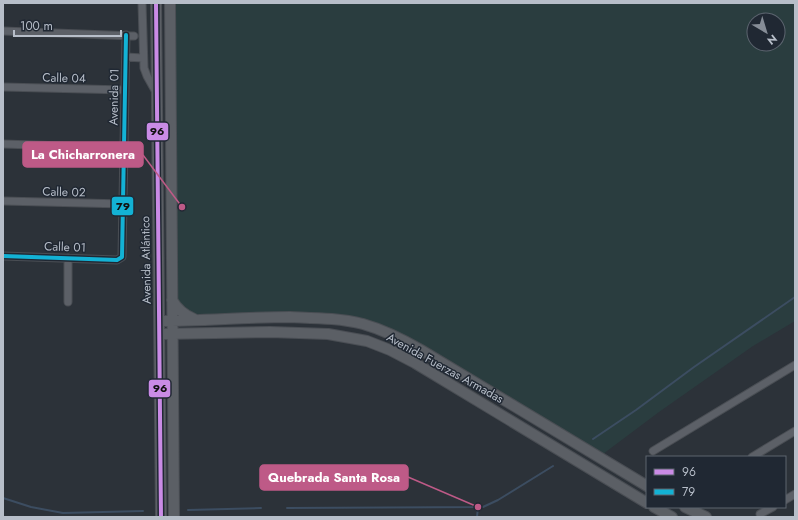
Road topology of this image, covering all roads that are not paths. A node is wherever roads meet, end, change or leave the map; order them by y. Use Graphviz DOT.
graph roads {
  1 [pos="142,3"];
  2 [pos="156,3"];
  3 [pos="170,3"];
  4 [pos="3,31"];
  5 [pos="126,57"];
  6 [pos="143,58"];
  7 [pos="3,87"];
  8 [pos="126,90"];
  9 [pos="157,92"];
  10 [pos="3,144"];
  11 [pos="124,148"];
  12 [pos="3,201"];
  13 [pos="124,204"];
  14 [pos="123,255"];
  15 [pos="3,256"];
  16 [pos="68,258"];
  17 [pos="172,300"];
  18 [pos="68,302"];
  19 [pos="196,320"];
  20 [pos="172,321"];
  21 [pos="160,322"];
  22 [pos="191,333"];
  23 [pos="160,334"];
  24 [pos="172,334"];
  25 [pos="172,353"];
  26 [pos="795,365"];
  27 [pos="795,431"];
  28 [pos="653,451"];
  29 [pos="754,456"];
  30 [pos="646,485"];
  31 [pos="795,494"];
  32 [pos="786,499"];
  33 [pos="646,502"];
  34 [pos="656,508"];
  35 [pos="687,508"];
  36 [pos="771,508"];
  37 [pos="760,514"];
  38 [pos="161,517"];
  39 [pos="174,517"];
  40 [pos="672,517"];
  41 [pos="706,517"];
  1 -- 6 [label="street"];
  2 -- 9 [label="street, Avenida Atlántico"];
  3 -- 17 [label="street, Avenida Atlántico"];
  4 -- 5 [label="street, Avenida 01"];
  5 -- 6 [label="street"];
  5 -- 8 [label="street, Avenida 01"];
  6 -- 9 [label="street"];
  7 -- 8 [label="street, Calle 04"];
  8 -- 11 [label="street, Avenida 01"];
  9 -- 21 [label="street, Avenida Atlántico"];
  10 -- 11 [label="street"];
  11 -- 13 [label="street, Avenida 01"];
  12 -- 13 [label="street, Calle 02"];
  13 -- 14 [label="street, Avenida 01"];
  14 -- 16 [label="street, Calle 01"];
  15 -- 16 [label="street, Calle 01"];
  16 -- 18 [label="street"];
  17 -- 19 [label="street"];
  17 -- 20 [label="street, Avenida Atlántico"];
  19 -- 20 [label="street, Avenida Fuerzas Armadas"];
  19 -- 30 [label="street, Avenida Fuerzas Armadas"];
  20 -- 21 [label="street, Avenida Fuerzas Armadas"];
  20 -- 24 [label="street, Avenida Atlántico"];
  21 -- 23 [label="street, Avenida Atlántico"];
  22 -- 24 [label="street, Avenida Fuerzas Armadas"];
  22 -- 25 [label="street"];
  22 -- 33 [label="street, Avenida Fuerzas Armadas"];
  23 -- 24 [label="street, Avenida Fuerzas Armadas"];
  23 -- 38 [label="street, Avenida Atlántico"];
  24 -- 25 [label="street, Avenida Atlántico"];
  25 -- 39 [label="street, Avenida Atlántico"];
  26 -- 28 [label="street"];
  27 -- 29 [label="street"];
  31 -- 32 [label="street"];
  34 -- 40 [label="street"];
  35 -- 41 [label="street"];
  36 -- 37 [label="street"];
}
